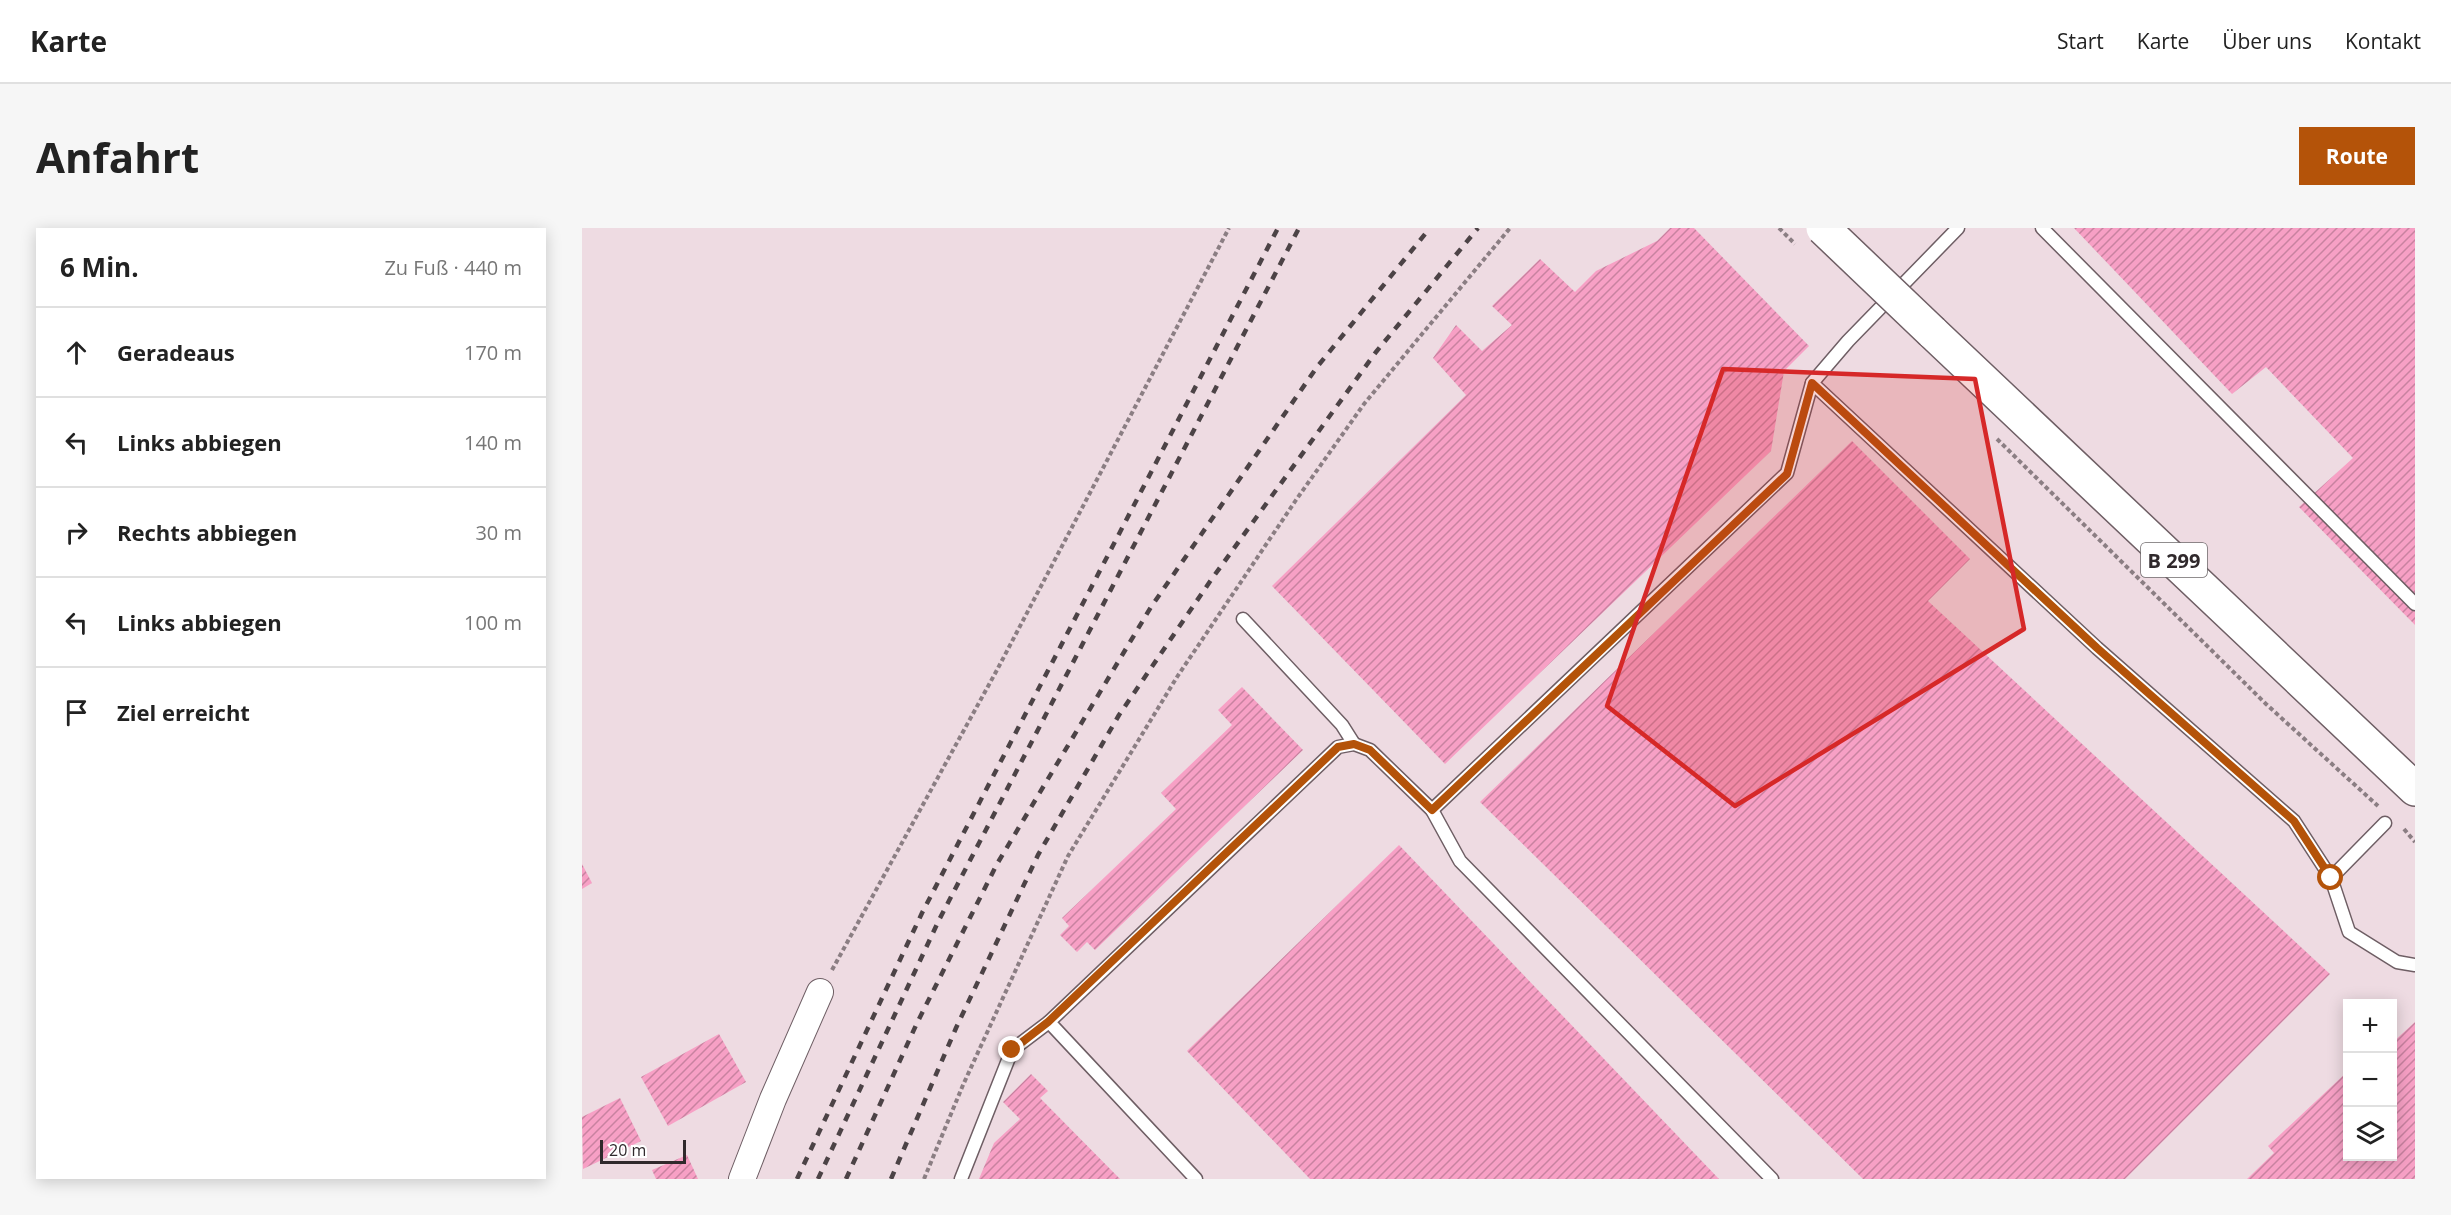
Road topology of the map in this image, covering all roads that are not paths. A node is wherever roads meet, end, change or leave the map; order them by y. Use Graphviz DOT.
graph roads {
  1 [pos="1823,228"];
  2 [pos="1958,228"];
  3 [pos="2042,228"];
  4 [pos="1812,383"];
  5 [pos="2415,604"];
  6 [pos="1243,619"];
  7 [pos="1354,744"];
  8 [pos="2415,789"];
  9 [pos="1432,810"];
  10 [pos="2391,823"];
  11 [pos="2331,878"];
  12 [pos="2415,964"];
  13 [pos="820,992"];
  14 [pos="1048,1022"];
  15 [pos="742,1179"];
  16 [pos="961,1179"];
  17 [pos="1196,1179"];
  18 [pos="1772,1179"];
  1 -- 8 [label="main road, B 299, bridge"];
  2 -- 4 [label="lane"];
  3 -- 5 [label="lane"];
  4 -- 9 [label="lane"];
  4 -- 11 [label="lane"];
  6 -- 7 [label="lane"];
  7 -- 9 [label="lane"];
  7 -- 14 [label="lane"];
  9 -- 18 [label="lane"];
  10 -- 11 [label="lane"];
  11 -- 12 [label="lane"];
  13 -- 15 [label="street"];
  14 -- 16 [label="lane"];
  14 -- 17 [label="lane"];
}
